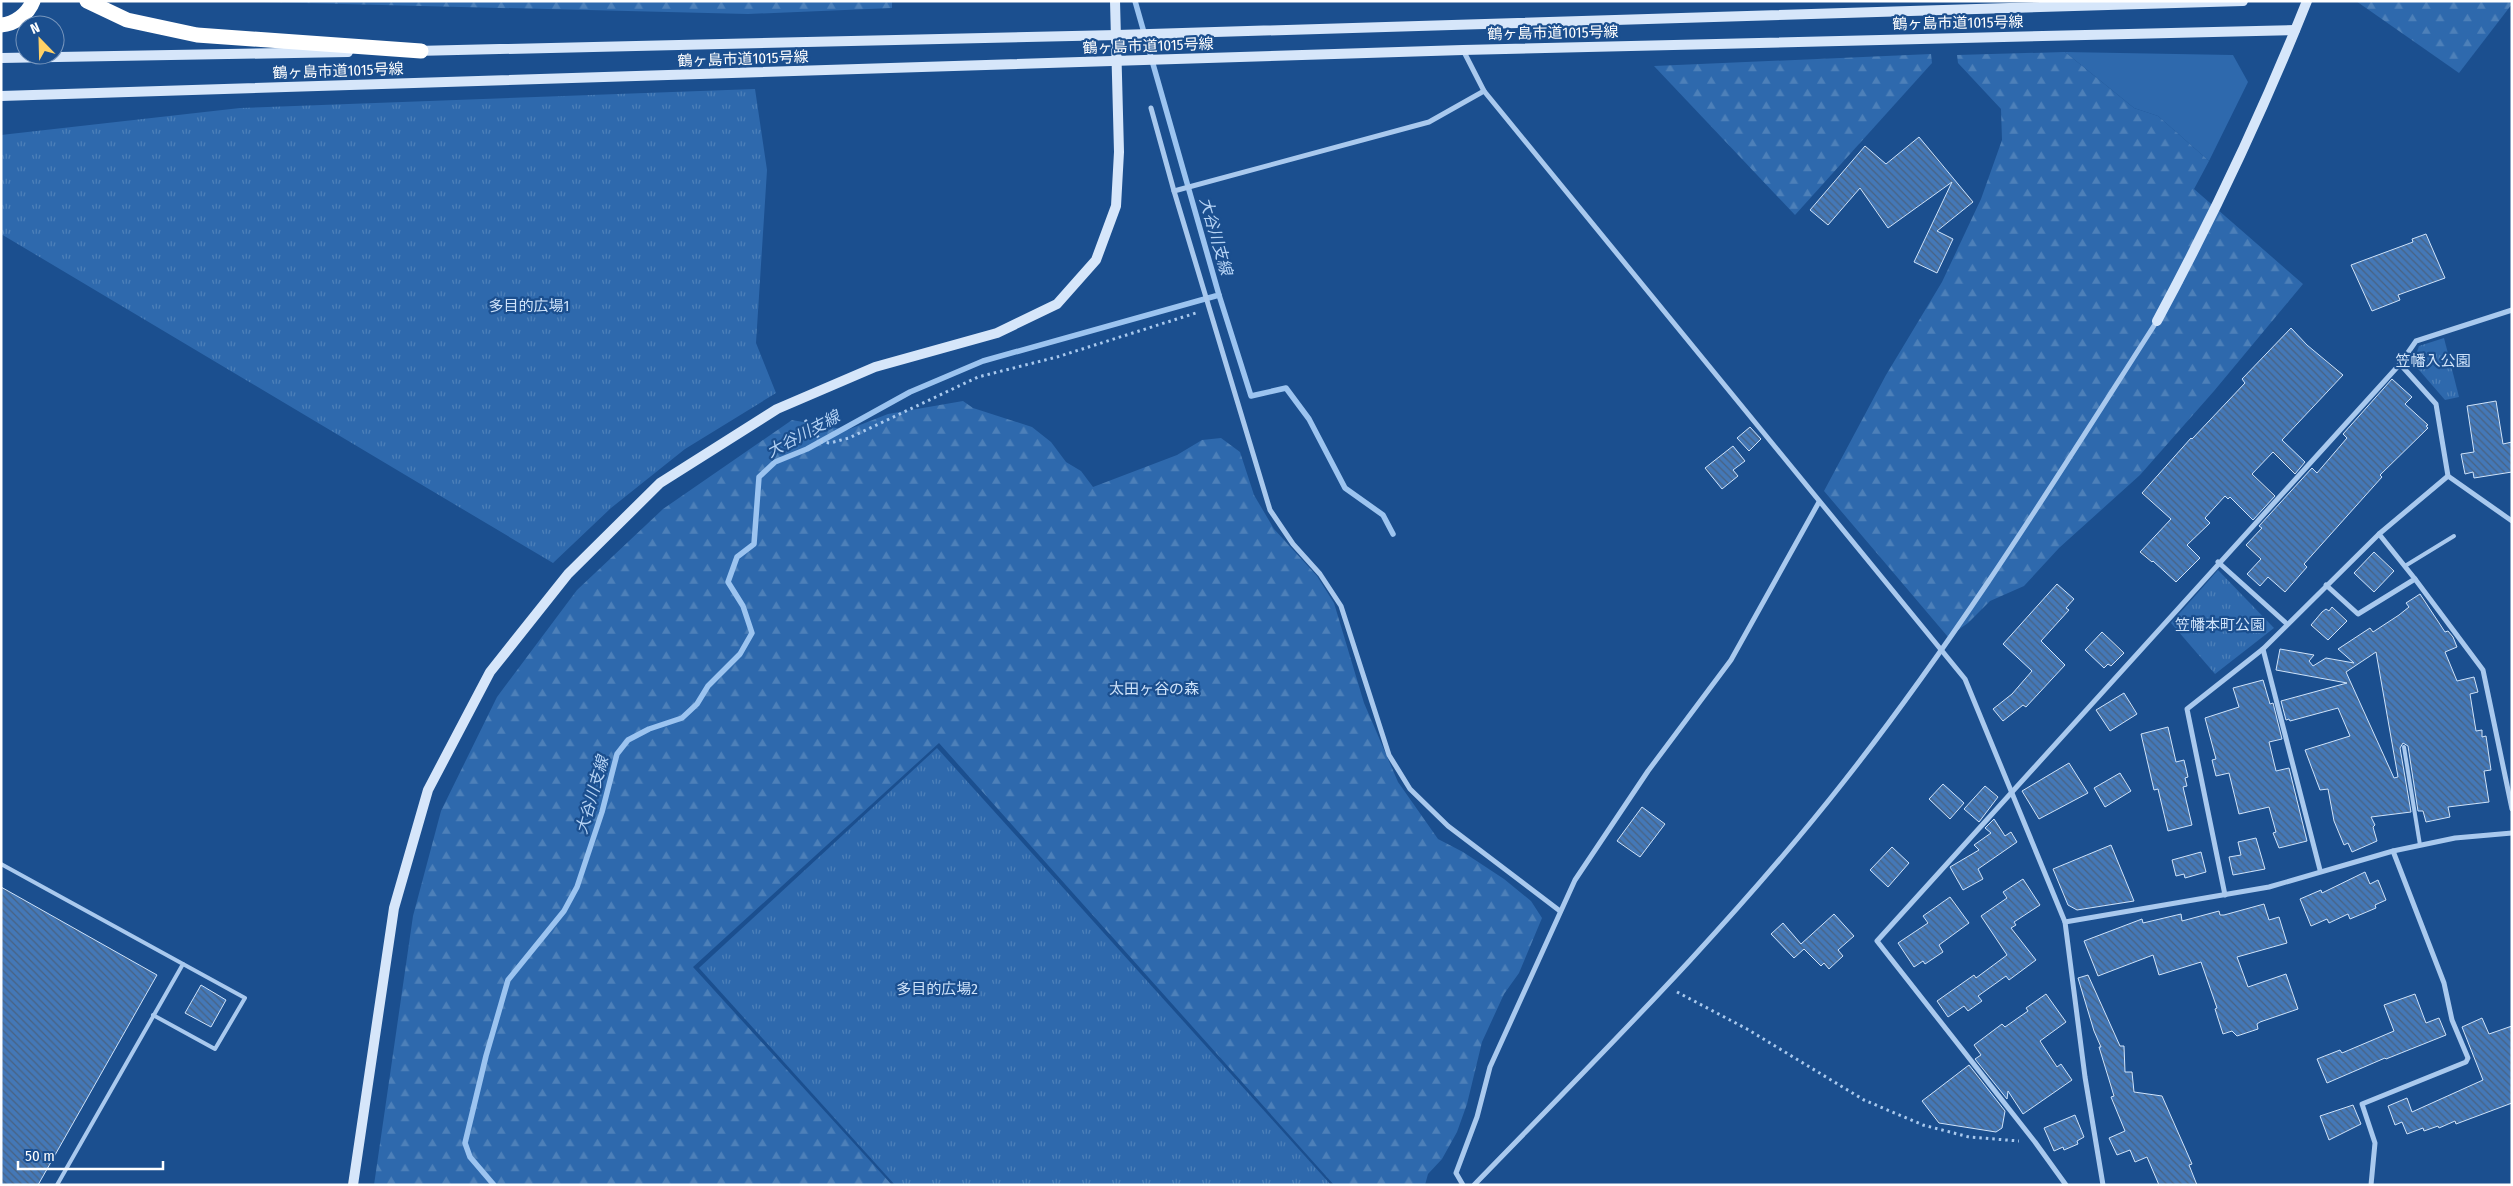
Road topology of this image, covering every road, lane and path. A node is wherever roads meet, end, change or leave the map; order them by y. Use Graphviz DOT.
graph roads {
  1 [pos="33,1"];
  2 [pos="87,1"];
  3 [pos="1115,1"];
  4 [pos="2243,1"];
  5 [pos="2307,1"];
  6 [pos="1,25"];
  7 [pos="2296,30"];
  8 [pos="1117,35"];
  9 [pos="1463,50"];
  10 [pos="421,51"];
  11 [pos="1,58"];
  12 [pos="1117,63"];
  13 [pos="1484,91"];
  14 [pos="1,96"];
  15 [pos="1151,108"];
  16 [pos="1174,190"];
  17 [pos="1209,308"];
  18 [pos="2512,310"];
  19 [pos="2157,321"];
  20 [pos="2400,364"];
  21 [pos="805,420"];
  22 [pos="2448,476"];
  23 [pos="1819,502"];
  24 [pos="2512,522"];
  25 [pos="2379,534"];
  26 [pos="2454,536"];
  27 [pos="2218,562"];
  28 [pos="2405,566"];
  29 [pos="2415,579"];
  30 [pos="2326,585"];
  31 [pos="2287,624"];
  32 [pos="2263,649"];
  33 [pos="1942,651"];
  34 [pos="2404,747"];
  35 [pos="2011,792"];
  36 [pos="2512,809"];
  37 [pos="2512,833"];
  38 [pos="2420,845"];
  39 [pos="2393,851"];
  40 [pos="1,864"];
  41 [pos="2320,870"];
  42 [pos="2225,895"];
  43 [pos="1560,911"];
  44 [pos="2065,922"];
  45 [pos="183,964"];
  46 [pos="1667,986"];
  47 [pos="153,1015"];
  48 [pos="2035,1142"];
  49 [pos="57,1185"];
  50 [pos="353,1185"];
  51 [pos="1463,1185"];
  52 [pos="1474,1185"];
  53 [pos="2066,1185"];
  54 [pos="2103,1185"];
  55 [pos="2371,1185"];
  1 -- 6 [label="highway"];
  2 -- 10 [label="highway"];
  3 -- 8 [label="street"];
  4 -- 8 [label="street, 鶴ヶ島市道1015号線"];
  5 -- 7 [label="street"];
  7 -- 9 [label="street, 鶴ヶ島市道1015号線"];
  7 -- 19 [label="street"];
  8 -- 10 [label="street, 鶴ヶ島市道1015号線"];
  8 -- 12 [label="street"];
  9 -- 12 [label="street, 鶴ヶ島市道1015号線"];
  9 -- 13 [label="street"];
  10 -- 11 [label="street, 鶴ヶ島市道1015号線"];
  12 -- 14 [label="street, 鶴ヶ島市道1015号線"];
  12 -- 50 [label="street"];
  13 -- 16 [label="street"];
  13 -- 23 [label="street"];
  15 -- 16 [label="street"];
  16 -- 17 [label="street"];
  17 -- 21 [label="path"];
  17 -- 43 [label="street"];
  18 -- 20 [label="street"];
  19 -- 33 [label="street"];
  20 -- 22 [label="street"];
  20 -- 27 [label="street"];
  22 -- 24 [label="street"];
  22 -- 25 [label="street"];
  23 -- 33 [label="street"];
  23 -- 43 [label="street"];
  25 -- 28 [label="street"];
  25 -- 30 [label="street"];
  26 -- 28 [label="lane"];
  27 -- 31 [label="street"];
  27 -- 35 [label="street"];
  28 -- 29 [label="street"];
  29 -- 30 [label="street"];
  29 -- 36 [label="street"];
  30 -- 31 [label="street"];
  31 -- 32 [label="street"];
  32 -- 41 [label="street"];
  32 -- 42 [label="street"];
  33 -- 35 [label="street"];
  33 -- 46 [label="street"];
  34 -- 38 [label="lane"];
  35 -- 44 [label="street"];
  35 -- 48 [label="street"];
  37 -- 38 [label="street"];
  38 -- 39 [label="street"];
  39 -- 41 [label="street"];
  39 -- 55 [label="street"];
  40 -- 45 [label="lane"];
  41 -- 42 [label="street"];
  42 -- 44 [label="street"];
  43 -- 51 [label="street"];
  44 -- 54 [label="street"];
  45 -- 47 [label="lane"];
  45 -- 47 [label="lane"];
  46 -- 48 [label="path"];
  46 -- 52 [label="street"];
  47 -- 49 [label="lane"];
  48 -- 53 [label="street"];
}
